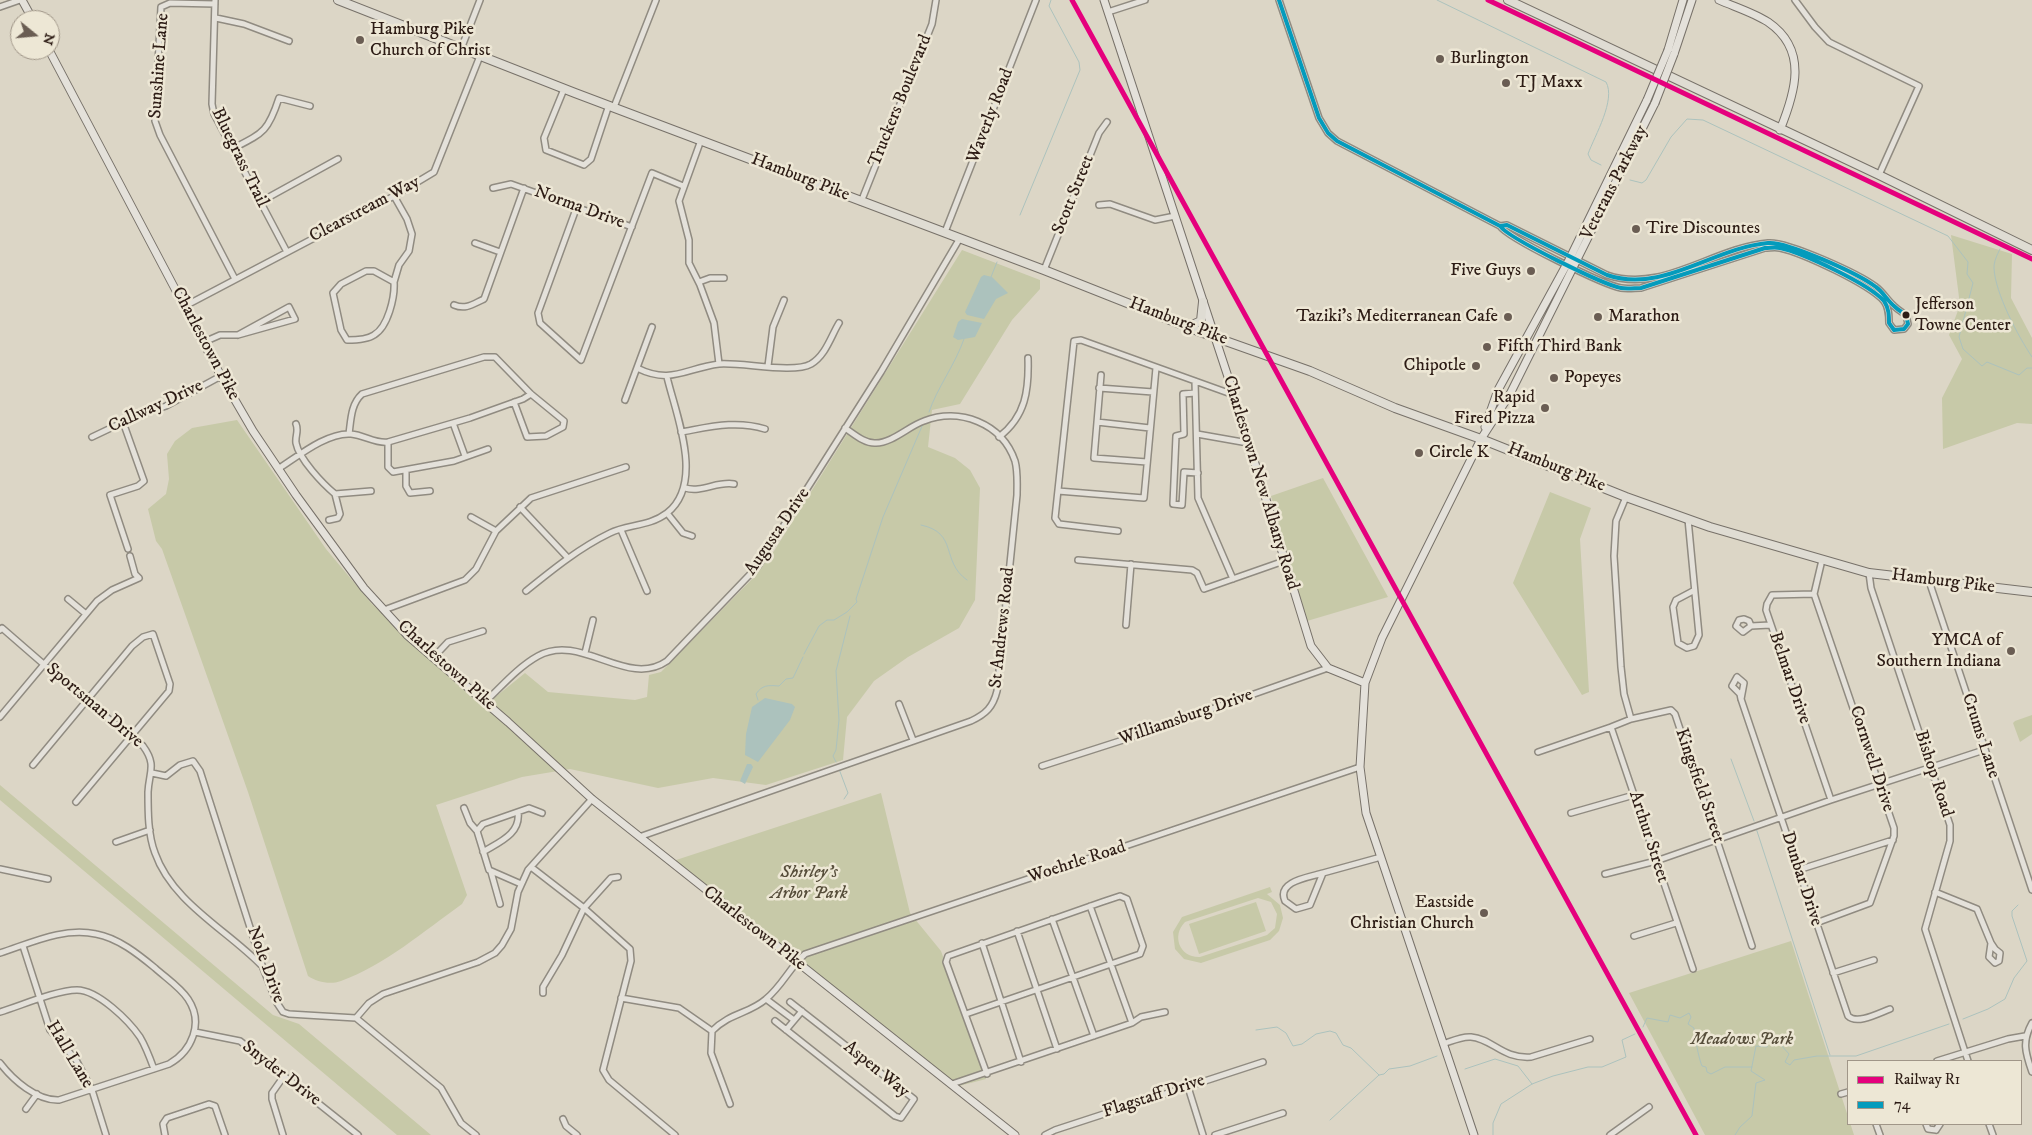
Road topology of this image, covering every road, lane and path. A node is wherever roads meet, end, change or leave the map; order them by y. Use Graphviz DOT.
graph roads {
  1 [pos="21,0"];
  2 [pos="338,0"];
  3 [pos="480,0"];
  4 [pos="656,0"];
  5 [pos="936,0"];
  6 [pos="1036,0"];
  7 [pos="1104,0"];
  8 [pos="1145,0"];
  9 [pos="1279,0"];
  10 [pos="1508,0"];
  11 [pos="1682,0"];
  12 [pos="1692,0"];
  13 [pos="1719,0"];
  14 [pos="1795,0"];
  15 [pos="215,2"];
  16 [pos="0,7"];
  17 [pos="1108,12"];
  18 [pos="216,18"];
  19 [pos="289,41"];
  20 [pos="461,49"];
  21 [pos="1671,52"];
  22 [pos="480,56"];
  23 [pos="54,60"];
  24 [pos="564,89"];
  25 [pos="310,106"];
  26 [pos="611,106"];
  27 [pos="1107,122"];
  28 [pos="1780,130"];
  29 [pos="701,140"];
  30 [pos="232,150"];
  31 [pos="338,159"];
  32 [pos="1879,175"];
  33 [pos="683,186"];
  34 [pos="493,188"];
  35 [pos="524,188"];
  36 [pos="394,196"];
  37 [pos="260,202"];
  38 [pos="861,202"];
  39 [pos="1099,205"];
  40 [pos="576,209"];
  41 [pos="1175,216"];
  42 [pos="1500,226"];
  43 [pos="632,228"];
  44 [pos="945,232"];
  45 [pos="960,238"];
  46 [pos="475,243"];
  47 [pos="2032,250"];
  48 [pos="287,252"];
  49 [pos="500,252"];
  50 [pos="1574,257"];
  51 [pos="1570,265"];
  52 [pos="1044,270"];
  53 [pos="724,278"];
  54 [pos="235,279"];
  55 [pos="394,282"];
  56 [pos="699,282"];
  57 [pos="784,300"];
  58 [pos="1203,302"];
  59 [pos="454,305"];
  60 [pos="185,306"];
  61 [pos="1901,312"];
  62 [pos="1889,317"];
  63 [pos="839,323"];
  64 [pos="652,328"];
  65 [pos="1188,328"];
  66 [pos="238,335"];
  67 [pos="1215,337"];
  68 [pos="204,342"];
  69 [pos="1028,358"];
  70 [pos="719,364"];
  71 [pos="768,366"];
  72 [pos="637,368"];
  73 [pos="1156,368"];
  74 [pos="1100,375"];
  75 [pos="221,376"];
  76 [pos="667,377"];
  77 [pos="1195,382"];
  78 [pos="1100,388"];
  79 [pos="1153,392"];
  80 [pos="1196,393"];
  81 [pos="531,394"];
  82 [pos="1234,394"];
  83 [pos="625,400"];
  84 [pos="514,402"];
  85 [pos="123,422"];
  86 [pos="1097,422"];
  87 [pos="453,423"];
  88 [pos="296,424"];
  89 [pos="845,428"];
  90 [pos="1150,428"];
  91 [pos="765,429"];
  92 [pos="681,432"];
  93 [pos="350,434"];
  94 [pos="1197,434"];
  95 [pos="999,436"];
  96 [pos="92,437"];
  97 [pos="1481,439"];
  98 [pos="388,442"];
  99 [pos="1248,442"];
  100 [pos="488,449"];
  101 [pos="302,454"];
  102 [pos="465,456"];
  103 [pos="1147,462"];
  104 [pos="626,466"];
  105 [pos="278,469"];
  106 [pos="406,470"];
  107 [pos="1198,472"];
  108 [pos="734,484"];
  109 [pos="685,488"];
  110 [pos="371,491"];
  111 [pos="430,491"];
  112 [pos="1058,491"];
  113 [pos="335,494"];
  114 [pos="1626,497"];
  115 [pos="520,507"];
  116 [pos="667,513"];
  117 [pos="471,517"];
  118 [pos="1688,519"];
  119 [pos="329,520"];
  120 [pos="621,530"];
  121 [pos="496,531"];
  122 [pos="1118,531"];
  123 [pos="692,536"];
  124 [pos="128,548"];
  125 [pos="130,556"];
  126 [pos="568,558"];
  127 [pos="1078,560"];
  128 [pos="1822,560"];
  129 [pos="1284,561"];
  130 [pos="1130,564"];
  131 [pos="1869,573"];
  132 [pos="1232,579"];
  133 [pos="1930,581"];
  134 [pos="526,591"];
  135 [pos="646,591"];
  136 [pos="1694,591"];
  137 [pos="2032,592"];
  138 [pos="1814,594"];
  139 [pos="68,599"];
  140 [pos="384,610"];
  141 [pos="86,614"];
  142 [pos="593,620"];
  143 [pos="1126,625"];
  144 [pos="1770,625"];
  145 [pos="1751,626"];
  146 [pos="0,630"];
  147 [pos="483,631"];
  148 [pos="585,653"];
  149 [pos="434,658"];
  150 [pos="45,664"];
  151 [pos="1328,668"];
  152 [pos="1365,683"];
  153 [pos="1741,699"];
  154 [pos="86,701"];
  155 [pos="485,702"];
  156 [pos="898,704"];
  157 [pos="0,717"];
  158 [pos="1631,719"];
  159 [pos="1611,726"];
  160 [pos="133,736"];
  161 [pos="913,740"];
  162 [pos="1984,750"];
  163 [pos="1538,752"];
  164 [pos="33,765"];
  165 [pos="1042,766"];
  166 [pos="1360,767"];
  167 [pos="1930,767"];
  168 [pos="152,773"];
  169 [pos="1880,784"];
  170 [pos="1634,795"];
  171 [pos="592,799"];
  172 [pos="1831,800"];
  173 [pos="76,802"];
  174 [pos="464,808"];
  175 [pos="518,812"];
  176 [pos="542,813"];
  177 [pos="1571,813"];
  178 [pos="1780,817"];
  179 [pos="150,830"];
  180 [pos="478,831"];
  181 [pos="638,837"];
  182 [pos="1717,839"];
  183 [pos="1893,840"];
  184 [pos="116,842"];
  185 [pos="483,852"];
  186 [pos="1381,857"];
  187 [pos="1656,860"];
  188 [pos="531,866"];
  189 [pos="0,869"];
  190 [pos="1798,870"];
  191 [pos="491,872"];
  192 [pos="1323,873"];
  193 [pos="1605,874"];
  194 [pos="618,877"];
  195 [pos="48,879"];
  196 [pos="520,884"];
  197 [pos="2032,890"];
  198 [pos="1935,892"];
  199 [pos="500,904"];
  200 [pos="1090,906"];
  201 [pos="584,908"];
  202 [pos="1052,919"];
  203 [pos="1676,923"];
  204 [pos="1816,923"];
  205 [pos="1017,931"];
  206 [pos="1634,936"];
  207 [pos="982,943"];
  208 [pos="1991,943"];
  209 [pos="23,946"];
  210 [pos="1752,946"];
  211 [pos="0,953"];
  212 [pos="1874,960"];
  213 [pos="796,961"];
  214 [pos="1111,964"];
  215 [pos="263,968"];
  216 [pos="1693,969"];
  217 [pos="1833,973"];
  218 [pos="1072,977"];
  219 [pos="1037,989"];
  220 [pos="543,993"];
  221 [pos="621,998"];
  222 [pos="767,998"];
  223 [pos="40,1000"];
  224 [pos="1001,1001"];
  225 [pos="790,1002"];
  226 [pos="1890,1010"];
  227 [pos="802,1011"];
  228 [pos="0,1012"];
  229 [pos="1165,1012"];
  230 [pos="966,1014"];
  231 [pos="356,1018"];
  232 [pos="795,1019"];
  233 [pos="775,1022"];
  234 [pos="2032,1022"];
  235 [pos="1132,1023"];
  236 [pos="786,1030"];
  237 [pos="712,1031"];
  238 [pos="195,1032"];
  239 [pos="1094,1036"];
  240 [pos="2025,1036"];
  241 [pos="1590,1039"];
  242 [pos="1444,1044"];
  243 [pos="1057,1050"];
  244 [pos="1964,1052"];
  245 [pos="1940,1060"];
  246 [pos="1968,1060"];
  247 [pos="1021,1062"];
  248 [pos="1263,1062"];
  249 [pos="0,1063"];
  250 [pos="154,1068"];
  251 [pos="2032,1072"];
  252 [pos="986,1074"];
  253 [pos="284,1076"];
  254 [pos="952,1084"];
  255 [pos="1188,1087"];
  256 [pos="92,1090"];
  257 [pos="1847,1092"];
  258 [pos="37,1094"];
  259 [pos="1841,1094"];
  260 [pos="730,1104"];
  261 [pos="1649,1107"];
  262 [pos="26,1109"];
  263 [pos="1283,1113"];
  264 [pos="563,1119"];
  265 [pos="1926,1125"];
  266 [pos="1936,1133"];
  267 [pos="106,1135"];
  268 [pos="165,1135"];
  269 [pos="225,1135"];
  270 [pos="283,1135"];
  271 [pos="358,1135"];
  272 [pos="476,1135"];
  273 [pos="577,1135"];
  274 [pos="675,1135"];
  275 [pos="1015,1135"];
  276 [pos="1045,1135"];
  277 [pos="1203,1135"];
  278 [pos="1215,1135"];
  279 [pos="1474,1135"];
  280 [pos="1610,1135"];
  1 -- 16 [label="street"];
  2 -- 20 [label="main road, Hamburg Pike"];
  3 -- 20 [label="street"];
  4 -- 26 [label="street"];
  5 -- 38 [label="street, Truckers Boulevard"];
  6 -- 44 [label="street, Waverly Road"];
  7 -- 17 [label="main road, Charlestown New Albany Road"];
  8 -- 17 [label="street"];
  9 -- 42 [label="street"];
  10 -- 28 [label="main road"];
  11 -- 21 [label="main road, Veterans Parkway"];
  12 -- 21 [label="main road, Veterans Parkway"];
  13 -- 28 [label="main road"];
  14 -- 32 [label="street"];
  15 -- 18 [label="street, Bluegrass Trail"];
  15 -- 54 [label="street, Sunshine Lane"];
  17 -- 41 [label="main road, Charlestown New Albany Road"];
  18 -- 19 [label="street"];
  18 -- 30 [label="street, Bluegrass Trail"];
  20 -- 22 [label="main road, Hamburg Pike"];
  21 -- 50 [label="main road, Veterans Parkway, bridge"];
  21 -- 50 [label="main road, Veterans Parkway, bridge"];
  22 -- 24 [label="main road, Hamburg Pike"];
  22 -- 36 [label="street, Clearstream Way"];
  23 -- 60 [label="main road, Charlestown Pike"];
  24 -- 26 [label="main road, Hamburg Pike"];
  24 -- 26 [label="street"];
  25 -- 30 [label="street"];
  26 -- 29 [label="main road, Hamburg Pike"];
  27 -- 52 [label="street, Scott Street"];
  28 -- 32 [label="main road"];
  29 -- 33 [label="street"];
  29 -- 38 [label="main road, Hamburg Pike"];
  30 -- 37 [label="street, Bluegrass Trail"];
  31 -- 37 [label="street"];
  32 -- 47 [label="main road"];
  33 -- 43 [label="street, Norma Drive"];
  33 -- 56 [label="street"];
  34 -- 35 [label="street, Norma Drive"];
  35 -- 40 [label="street, Norma Drive"];
  35 -- 49 [label="street"];
  36 -- 48 [label="street, Clearstream Way"];
  36 -- 55 [label="street"];
  37 -- 48 [label="street, Bluegrass Trail"];
  38 -- 44 [label="main road, Hamburg Pike"];
  39 -- 41 [label="street"];
  40 -- 43 [label="street, Norma Drive"];
  40 -- 43 [label="street"];
  41 -- 58 [label="main road, Charlestown New Albany Road"];
  42 -- 50 [label="street"];
  42 -- 51 [label="street"];
  44 -- 45 [label="main road, Hamburg Pike"];
  45 -- 52 [label="main road, Hamburg Pike"];
  45 -- 89 [label="street, Augusta Drive"];
  46 -- 49 [label="street"];
  48 -- 54 [label="street, Clearstream Way"];
  49 -- 59 [label="street"];
  50 -- 51 [label="main road, Veterans Parkway"];
  50 -- 61 [label="street"];
  51 -- 62 [label="street"];
  51 -- 97 [label="main road, Veterans Parkway"];
  51 -- 97 [label="main road, Veterans Parkway"];
  52 -- 65 [label="main road, Hamburg Pike"];
  53 -- 56 [label="street"];
  54 -- 60 [label="street, Clearstream Way"];
  55 -- 55 [label="street"];
  56 -- 70 [label="street"];
  57 -- 71 [label="street"];
  58 -- 65 [label="main road"];
  58 -- 67 [label="main road, Charlestown New Albany Road"];
  60 -- 68 [label="main road, Charlestown Pike"];
  61 -- 62 [label="street"];
  61 -- 62 [label="street"];
  63 -- 71 [label="street"];
  64 -- 72 [label="street"];
  65 -- 67 [label="main road, Hamburg Pike"];
  66 -- 66 [label="street"];
  66 -- 68 [label="street"];
  67 -- 82 [label="main road, Charlestown New Albany Road"];
  67 -- 97 [label="main road, Hamburg Pike"];
  68 -- 75 [label="main road, Charlestown Pike"];
  69 -- 95 [label="street"];
  70 -- 71 [label="street"];
  70 -- 76 [label="street"];
  72 -- 76 [label="street"];
  72 -- 83 [label="street"];
  73 -- 77 [label="street"];
  73 -- 79 [label="street"];
  73 -- 112 [label="street"];
  74 -- 78 [label="street"];
  75 -- 85 [label="street, Callway Drive"];
  75 -- 105 [label="main road, Charlestown Pike"];
  76 -- 92 [label="street"];
  77 -- 80 [label="street"];
  77 -- 82 [label="street"];
  78 -- 79 [label="street"];
  78 -- 86 [label="street"];
  79 -- 90 [label="street"];
  80 -- 94 [label="street"];
  80 -- 107 [label="street"];
  81 -- 84 [label="street"];
  81 -- 84 [label="street"];
  81 -- 93 [label="street"];
  82 -- 99 [label="main road, Charlestown New Albany Road"];
  84 -- 87 [label="street"];
  85 -- 96 [label="street, Callway Drive"];
  85 -- 124 [label="street"];
  86 -- 90 [label="street"];
  86 -- 103 [label="street"];
  87 -- 98 [label="street"];
  87 -- 102 [label="street"];
  88 -- 101 [label="street"];
  89 -- 95 [label="street, St Andrews Road"];
  89 -- 148 [label="street, Augusta Drive"];
  90 -- 103 [label="street"];
  91 -- 92 [label="street"];
  92 -- 109 [label="street"];
  93 -- 98 [label="street"];
  93 -- 101 [label="street"];
  94 -- 99 [label="street"];
  94 -- 107 [label="street"];
  95 -- 161 [label="street, St Andrews Road"];
  97 -- 114 [label="main road, Hamburg Pike"];
  97 -- 152 [label="main road, Veterans Parkway"];
  98 -- 106 [label="street"];
  99 -- 129 [label="main road, Charlestown New Albany Road"];
  100 -- 102 [label="street"];
  101 -- 105 [label="street"];
  101 -- 113 [label="street"];
  102 -- 106 [label="street"];
  103 -- 112 [label="street"];
  104 -- 115 [label="street"];
  105 -- 140 [label="main road, Charlestown Pike"];
  106 -- 111 [label="street"];
  107 -- 132 [label="street"];
  108 -- 109 [label="street"];
  109 -- 116 [label="street"];
  110 -- 113 [label="street"];
  112 -- 122 [label="street"];
  113 -- 119 [label="street"];
  114 -- 118 [label="main road, Hamburg Pike"];
  114 -- 158 [label="street"];
  115 -- 121 [label="street"];
  115 -- 126 [label="street"];
  116 -- 120 [label="street"];
  116 -- 123 [label="street"];
  117 -- 121 [label="street"];
  118 -- 128 [label="main road, Hamburg Pike"];
  118 -- 136 [label="street"];
  120 -- 126 [label="street"];
  120 -- 135 [label="street"];
  121 -- 140 [label="street"];
  125 -- 141 [label="street"];
  126 -- 134 [label="street"];
  127 -- 130 [label="street"];
  128 -- 131 [label="main road, Hamburg Pike"];
  128 -- 138 [label="street"];
  129 -- 132 [label="street"];
  129 -- 151 [label="main road, Charlestown New Albany Road"];
  130 -- 132 [label="street"];
  130 -- 143 [label="street"];
  131 -- 133 [label="main road, Hamburg Pike"];
  131 -- 167 [label="street, Bishop Road"];
  133 -- 137 [label="main road, Hamburg Pike"];
  133 -- 162 [label="street, Crums Lane"];
  136 -- 136 [label="street"];
  138 -- 144 [label="street, Belmar Drive"];
  138 -- 169 [label="street, Cornwell Drive"];
  139 -- 141 [label="street"];
  140 -- 149 [label="main road, Charlestown Pike"];
  141 -- 150 [label="street"];
  142 -- 148 [label="street"];
  144 -- 145 [label="street"];
  144 -- 172 [label="street, Belmar Drive"];
  146 -- 150 [label="street, Sportsman Drive"];
  147 -- 149 [label="street"];
  148 -- 155 [label="street, Augusta Drive"];
  149 -- 155 [label="main road, Charlestown Pike"];
  150 -- 154 [label="street, Sportsman Drive"];
  150 -- 157 [label="street"];
  151 -- 152 [label="main road"];
  151 -- 165 [label="street, Williamsburg Drive"];
  152 -- 166 [label="main road, Veterans Parkway"];
  153 -- 178 [label="street, Dunbar Drive"];
  154 -- 160 [label="street, Sportsman Drive"];
  154 -- 160 [label="street"];
  154 -- 164 [label="street"];
  155 -- 171 [label="main road, Charlestown Pike"];
  156 -- 161 [label="street"];
  158 -- 159 [label="street"];
  158 -- 182 [label="street, Kingsfield Street"];
  159 -- 163 [label="street"];
  159 -- 170 [label="street, Arthur Street"];
  160 -- 168 [label="street, Sportsman Drive"];
  160 -- 173 [label="street"];
  161 -- 181 [label="street, St Andrews Road"];
  162 -- 167 [label="street"];
  162 -- 197 [label="street, Crums Lane"];
  166 -- 186 [label="main road"];
  166 -- 213 [label="street, Woehrle Road"];
  167 -- 169 [label="street"];
  167 -- 198 [label="street, Bishop Road"];
  168 -- 179 [label="street, Sportsman Drive"];
  168 -- 215 [label="street, Nole Drive"];
  169 -- 172 [label="street"];
  169 -- 183 [label="street, Cornwell Drive"];
  170 -- 177 [label="street"];
  170 -- 187 [label="street, Arthur Street"];
  171 -- 181 [label="main road, Charlestown Pike"];
  171 -- 188 [label="street"];
  172 -- 178 [label="street"];
  174 -- 180 [label="street"];
  175 -- 176 [label="street"];
  175 -- 180 [label="street"];
  175 -- 185 [label="street"];
  178 -- 182 [label="street"];
  178 -- 190 [label="street, Dunbar Drive"];
  179 -- 184 [label="street"];
  179 -- 215 [label="street, Sportsman Drive"];
  180 -- 185 [label="street"];
  181 -- 213 [label="main road, Charlestown Pike"];
  182 -- 187 [label="street"];
  182 -- 210 [label="street, Kingsfield Street"];
  183 -- 190 [label="street"];
  183 -- 204 [label="street, Cornwell Drive"];
  185 -- 191 [label="street"];
  186 -- 192 [label="street"];
  186 -- 242 [label="main road"];
  187 -- 193 [label="street"];
  187 -- 203 [label="street, Arthur Street"];
  188 -- 196 [label="street"];
  188 -- 201 [label="street"];
  189 -- 195 [label="street"];
  190 -- 204 [label="street, Dunbar Drive"];
  191 -- 196 [label="street"];
  191 -- 199 [label="street"];
  192 -- 192 [label="street"];
  194 -- 201 [label="street"];
  196 -- 231 [label="street"];
  198 -- 208 [label="street"];
  198 -- 244 [label="street, Bishop Road"];
  200 -- 202 [label="street"];
  200 -- 214 [label="street"];
  200 -- 214 [label="street"];
  201 -- 220 [label="street"];
  201 -- 221 [label="street"];
  202 -- 205 [label="street"];
  202 -- 218 [label="street"];
  203 -- 206 [label="street"];
  203 -- 216 [label="street, Arthur Street"];
  204 -- 217 [label="street, Dunbar Drive"];
  205 -- 207 [label="street"];
  205 -- 219 [label="street"];
  207 -- 224 [label="street"];
  207 -- 230 [label="street"];
  209 -- 211 [label="street"];
  209 -- 223 [label="street, Hall Lane"];
  209 -- 238 [label="street"];
  212 -- 217 [label="street"];
  213 -- 222 [label="street"];
  213 -- 254 [label="main road, Charlestown Pike"];
  214 -- 218 [label="street"];
  214 -- 235 [label="street"];
  215 -- 231 [label="street, Nole Drive"];
  217 -- 226 [label="street, Dunbar Drive"];
  218 -- 219 [label="street"];
  218 -- 239 [label="street"];
  219 -- 224 [label="street"];
  219 -- 243 [label="street"];
  221 -- 237 [label="street"];
  221 -- 274 [label="street"];
  222 -- 232 [label="street"];
  222 -- 237 [label="street"];
  223 -- 228 [label="street"];
  223 -- 250 [label="street"];
  223 -- 256 [label="street, Hall Lane"];
  224 -- 230 [label="street"];
  224 -- 247 [label="street"];
  225 -- 227 [label="street, Aspen Way"];
  227 -- 232 [label="street"];
  227 -- 236 [label="street, Aspen Way"];
  229 -- 235 [label="street"];
  230 -- 252 [label="street"];
  231 -- 272 [label="street"];
  232 -- 236 [label="street"];
  233 -- 236 [label="street, Aspen Way"];
  234 -- 240 [label="street"];
  235 -- 239 [label="street"];
  237 -- 260 [label="street"];
  238 -- 250 [label="street"];
  238 -- 253 [label="street, Snyder Drive"];
  239 -- 243 [label="street"];
  240 -- 244 [label="street"];
  240 -- 251 [label="street"];
  241 -- 242 [label="street"];
  242 -- 279 [label="main road"];
  243 -- 247 [label="street"];
  244 -- 245 [label="street"];
  244 -- 246 [label="street, Bishop Road"];
  247 -- 252 [label="street"];
  248 -- 255 [label="street, Flagstaff Drive"];
  249 -- 258 [label="street"];
  250 -- 256 [label="street"];
  252 -- 254 [label="street"];
  253 -- 270 [label="street"];
  253 -- 271 [label="street, Snyder Drive"];
  254 -- 275 [label="main road, Charlestown Pike"];
  255 -- 276 [label="street, Flagstaff Drive"];
  255 -- 277 [label="street"];
  256 -- 258 [label="street"];
  256 -- 267 [label="street, Hall Lane"];
  257 -- 259 [label="street"];
  258 -- 262 [label="street"];
  261 -- 280 [label="street"];
  263 -- 278 [label="street"];
  264 -- 273 [label="street"];
  265 -- 266 [label="street"];
  268 -- 269 [label="street"];
}
